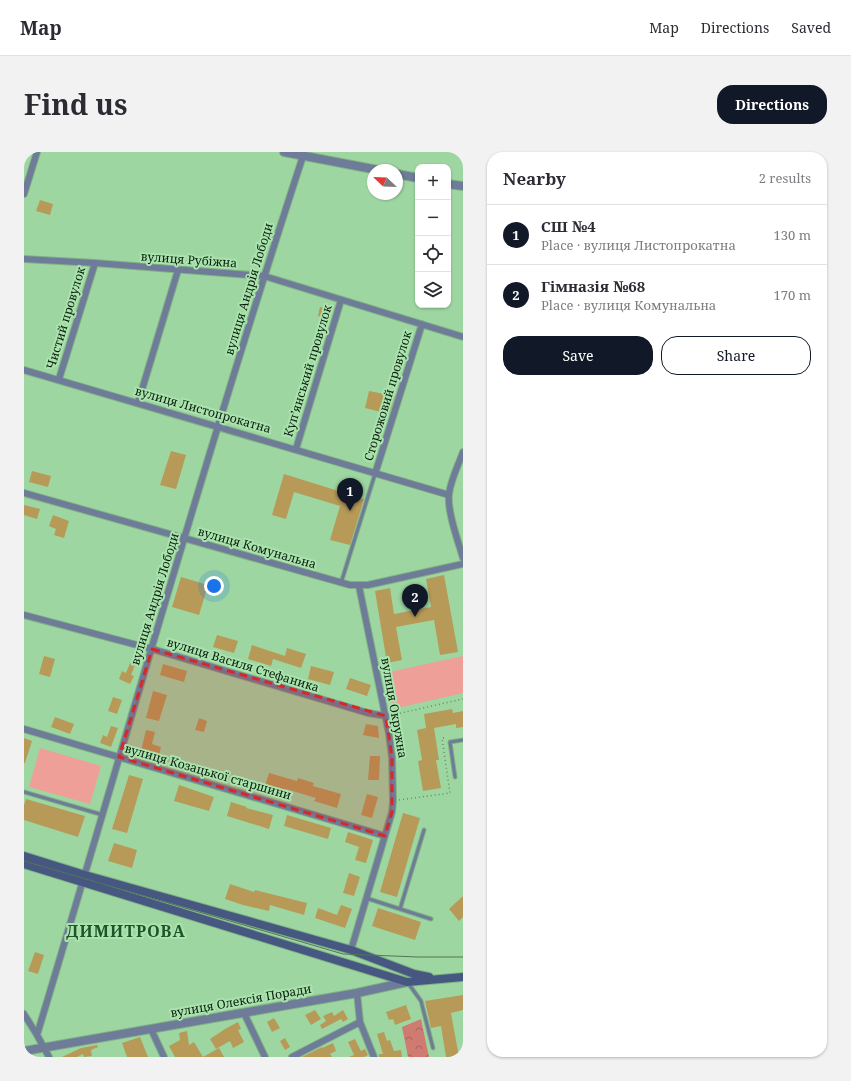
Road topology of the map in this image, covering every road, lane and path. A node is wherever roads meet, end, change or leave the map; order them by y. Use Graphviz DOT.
graph roads {
  1 [pos="37,152"];
  2 [pos="284,152"];
  3 [pos="303,156"];
  4 [pos="367,168"];
  5 [pos="403,175"];
  6 [pos="415,177"];
  7 [pos="451,184"];
  8 [pos="463,186"];
  9 [pos="24,194"];
  10 [pos="24,259"];
  11 [pos="95,263"];
  12 [pos="178,270"];
  13 [pos="264,276"];
  14 [pos="341,300"];
  15 [pos="422,324"];
  16 [pos="463,337"];
  17 [pos="24,370"];
  18 [pos="59,379"];
  19 [pos="138,403"];
  20 [pos="218,426"];
  21 [pos="296,449"];
  22 [pos="463,452"];
  23 [pos="375,474"];
  24 [pos="24,493"];
  25 [pos="449,495"];
  26 [pos="185,539"];
  27 [pos="463,558"];
  28 [pos="463,564"];
  29 [pos="341,583"];
  30 [pos="359,586"];
  31 [pos="24,615"];
  32 [pos="152,649"];
  33 [pos="463,699"];
  34 [pos="386,716"];
  35 [pos="24,729"];
  36 [pos="449,737"];
  37 [pos="463,740"];
  38 [pos="119,757"];
  39 [pos="455,777"];
  40 [pos="24,792"];
  41 [pos="393,801"];
  42 [pos="103,815"];
  43 [pos="424,830"];
  44 [pos="385,836"];
  45 [pos="24,856"];
  46 [pos="24,864"];
  47 [pos="84,878"];
  48 [pos="366,898"];
  49 [pos="400,909"];
  50 [pos="431,919"];
  51 [pos="352,950"];
  52 [pos="460,977"];
  53 [pos="408,982"];
  54 [pos="357,993"];
  55 [pos="244,1013"];
  56 [pos="24,1014"];
  57 [pos="360,1022"];
  58 [pos="151,1029"];
  59 [pos="36,1035"];
  60 [pos="44,1048"];
  61 [pos="433,1048"];
  62 [pos="24,1051"];
  63 [pos="49,1057"];
  64 [pos="164,1057"];
  65 [pos="265,1057"];
  66 [pos="292,1057"];
  67 [pos="374,1057"];
  1 -- 9 [label="street"];
  2 -- 3 [label="street"];
  3 -- 4 [label="street"];
  3 -- 13 [label="street, вулиця Андрія Лободи"];
  5 -- 6 [label="street"];
  7 -- 8 [label="street"];
  10 -- 11 [label="street, вулиця Рубіжна"];
  11 -- 12 [label="street, вулиця Рубіжна"];
  11 -- 18 [label="street, Чистий провулок"];
  12 -- 13 [label="street, вулиця Рубіжна"];
  12 -- 19 [label="street"];
  13 -- 14 [label="street, вулиця Рубіжна"];
  13 -- 20 [label="street, вулиця Андрія Лободи"];
  14 -- 15 [label="street, вулиця Рубіжна"];
  14 -- 21 [label="street, Куп’янський провулок"];
  15 -- 16 [label="street, вулиця Рубіжна"];
  15 -- 23 [label="street, Сторожовий провулок"];
  17 -- 18 [label="street, вулиця Листопрокатна"];
  18 -- 19 [label="street, вулиця Листопрокатна"];
  19 -- 20 [label="street, вулиця Листопрокатна"];
  20 -- 21 [label="street, вулиця Листопрокатна"];
  20 -- 26 [label="street, вулиця Андрія Лободи"];
  21 -- 23 [label="street, вулиця Листопрокатна"];
  22 -- 25 [label="street"];
  23 -- 25 [label="street, вулиця Листопрокатна"];
  23 -- 29 [label="lane"];
  24 -- 26 [label="street, вулиця Комунальна"];
  25 -- 27 [label="street"];
  26 -- 29 [label="street, вулиця Комунальна"];
  26 -- 32 [label="street, вулиця Андрія Лободи"];
  28 -- 30 [label="street, вулиця Комунальна"];
  29 -- 30 [label="street, вулиця Комунальна"];
  30 -- 34 [label="street, вулиця Окружна"];
  31 -- 32 [label="street, вулиця Василя Стефаника"];
  32 -- 34 [label="street, вулиця Василя Стефаника"];
  32 -- 38 [label="street, вулиця Андрія Лободи"];
  33 -- 34 [label="path"];
  34 -- 41 [label="street, вулиця Окружна"];
  35 -- 38 [label="street, вулиця Козацької старшини"];
  36 -- 41 [label="path"];
  37 -- 39 [label="lane"];
  38 -- 42 [label="street, вулиця Андрія Лободи"];
  38 -- 44 [label="street, вулиця Козацької старшини"];
  40 -- 42 [label="lane"];
  41 -- 44 [label="street, вулиця Окружна"];
  42 -- 47 [label="street, вулиця Андрія Лободи"];
  43 -- 49 [label="lane"];
  44 -- 48 [label="street, вулиця Окружна"];
  45 -- 47 [label="main road"];
  46 -- 47 [label="main road"];
  47 -- 51 [label="main road"];
  47 -- 53 [label="main road"];
  47 -- 59 [label="street, вулиця Андрія Лободи"];
  48 -- 49 [label="lane"];
  48 -- 51 [label="street, вулиця Окружна"];
  49 -- 50 [label="lane"];
  51 -- 52 [label="main road"];
  52 -- 53 [label="main road, вулиця Олексія Поради"];
  53 -- 54 [label="street, вулиця Олексія Поради"];
  53 -- 61 [label="lane"];
  54 -- 55 [label="street, вулиця Олексія Поради"];
  54 -- 57 [label="street"];
  55 -- 58 [label="street, вулиця Олексія Поради"];
  55 -- 65 [label="street"];
  56 -- 59 [label="street"];
  57 -- 66 [label="street"];
  57 -- 67 [label="street"];
  58 -- 60 [label="street, вулиця Олексія Поради"];
  58 -- 64 [label="street"];
  59 -- 60 [label="street"];
  60 -- 62 [label="street, вулиця Олексія Поради"];
  60 -- 63 [label="street"];
}
